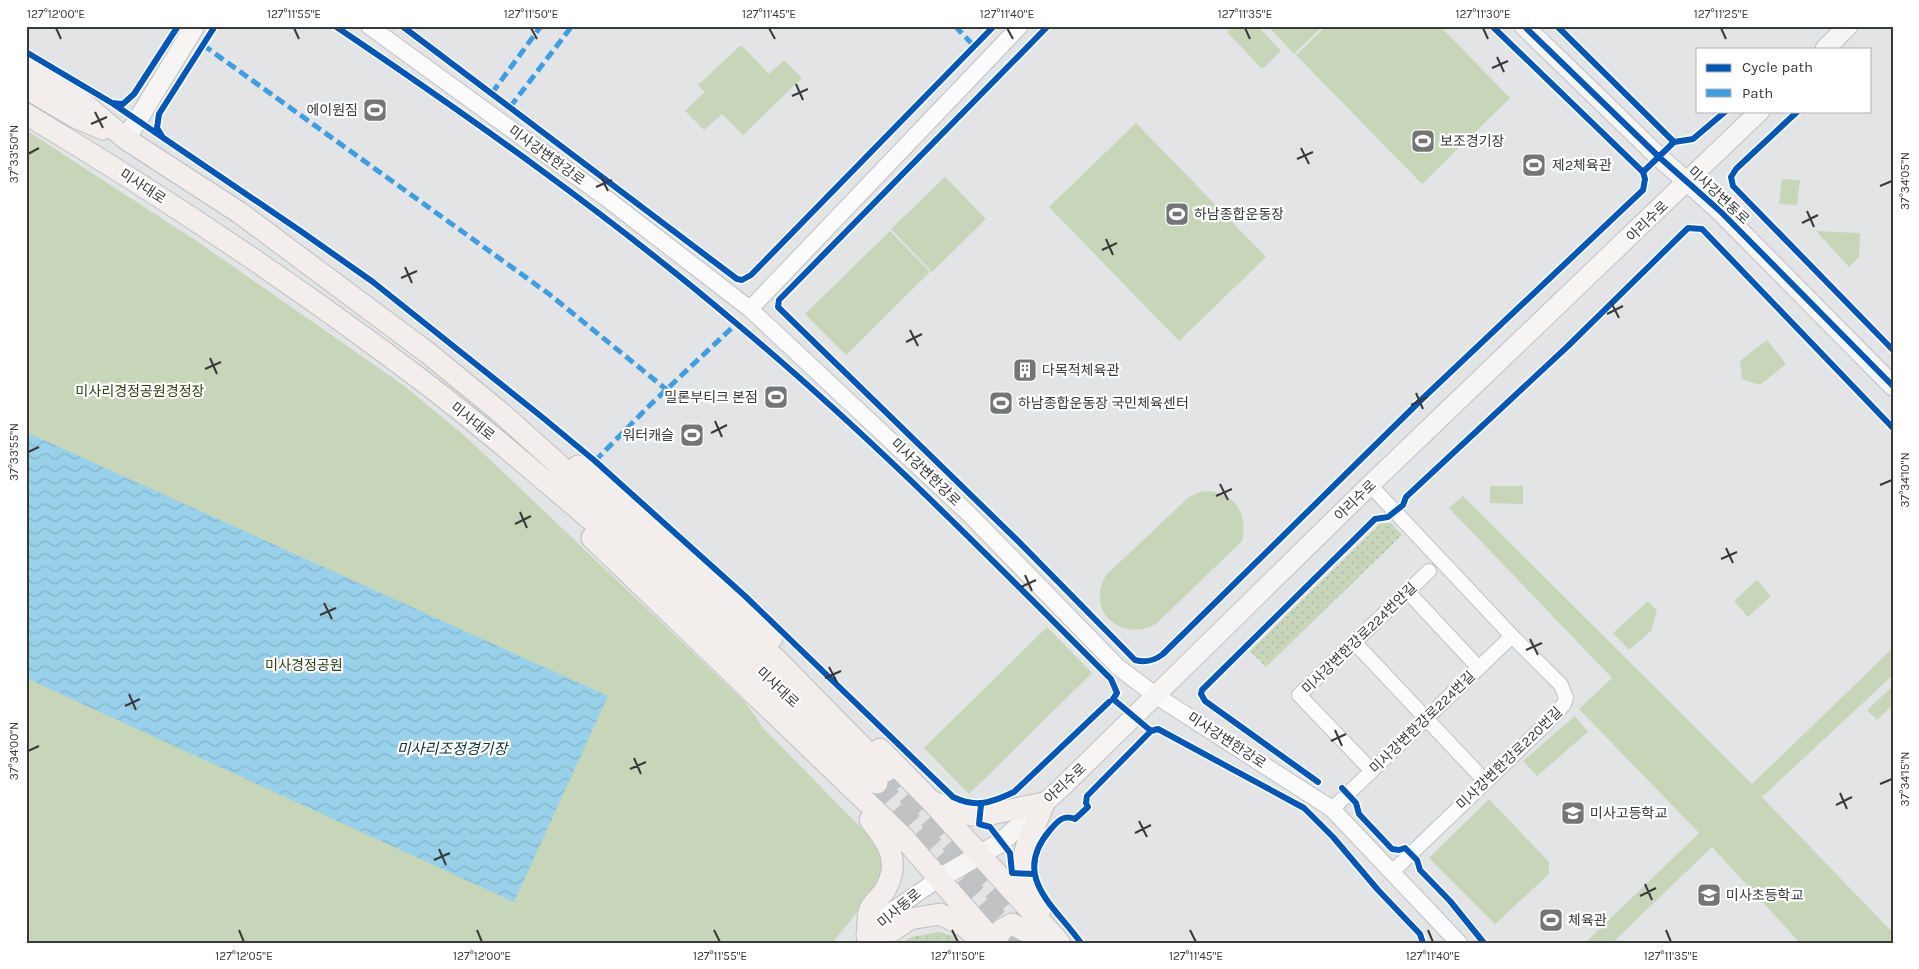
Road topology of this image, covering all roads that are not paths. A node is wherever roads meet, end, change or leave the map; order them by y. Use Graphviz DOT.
graph roads {
  1 [pos="195,26"];
  2 [pos="369,26"];
  3 [pos="1020,26"];
  4 [pos="1524,26"];
  5 [pos="1848,26"];
  6 [pos="1826,48"];
  7 [pos="26,67"];
  8 [pos="26,88"];
  9 [pos="1759,112"];
  10 [pos="26,114"];
  11 [pos="126,139"];
  12 [pos="1688,182"];
  13 [pos="750,308"];
  14 [pos="1893,386"];
  15 [pos="482,428"];
  16 [pos="1370,485"];
  17 [pos="1429,571"];
  18 [pos="1407,591"];
  19 [pos="1512,636"];
  20 [pos="1354,642"];
  21 [pos="1479,668"];
  22 [pos="1155,695"];
  23 [pos="1427,720"];
  24 [pos="1371,770"];
  25 [pos="885,772"];
  26 [pos="1485,781"];
  27 [pos="859,798"];
  28 [pos="931,801"];
  29 [pos="1044,803"];
  30 [pos="1332,809"];
  31 [pos="980,855"];
  32 [pos="1392,872"];
  33 [pos="940,878"];
  34 [pos="1054,935"];
  35 [pos="864,939"];
  36 [pos="982,943"];
  37 [pos="996,943"];
  38 [pos="1459,943"];
  1 -- 11 [label="main road"];
  2 -- 13 [label="street, 미사강변한강로"];
  3 -- 13 [label="street"];
  4 -- 12 [label="main road, 미사강변동로"];
  5 -- 6 [label="main road"];
  7 -- 11 [label="main road, 미사대로"];
  8 -- 11 [label="main road, 미사대로"];
  9 -- 12 [label="main road, 아리수로"];
  10 -- 15 [label="main road, 미사대로"];
  11 -- 25 [label="main road, 미사대로"];
  12 -- 14 [label="main road, 미사강변동로"];
  12 -- 16 [label="main road, 아리수로"];
  13 -- 22 [label="street, 미사강변한강로"];
  15 -- 25 [label="main road, 미사대로"];
  15 -- 27 [label="main road"];
  16 -- 19 [label="street, 미사강변한강로220번길"];
  16 -- 22 [label="main road, 아리수로"];
  17 -- 18 [label="street, 미사강변한강로224번안길"];
  18 -- 20 [label="street, 미사강변한강로224번안길"];
  18 -- 21 [label="street"];
  19 -- 21 [label="street, 미사강변한강로224번길"];
  19 -- 26 [label="street, 미사강변한강로220번길"];
  20 -- 23 [label="street"];
  20 -- 24 [label="street, 미사강변한강로224번안길"];
  21 -- 23 [label="street, 미사강변한강로224번길"];
  22 -- 29 [label="main road, 아리수로"];
  22 -- 30 [label="street, 미사강변한강로"];
  23 -- 24 [label="street, 미사강변한강로224번길"];
  23 -- 26 [label="street"];
  24 -- 30 [label="street, 미사강변한강로224번길"];
  25 -- 27 [label="main road"];
  25 -- 28 [label="main road"];
  26 -- 32 [label="street, 미사강변한강로220번길"];
  27 -- 33 [label="main road"];
  27 -- 35 [label="main road"];
  28 -- 29 [label="main road"];
  28 -- 31 [label="main road"];
  29 -- 31 [label="main road, 아리수로"];
  29 -- 34 [label="main road"];
  30 -- 32 [label="street, 미사강변한강로"];
  31 -- 33 [label="main road, 아리수로"];
  31 -- 34 [label="main road"];
  32 -- 38 [label="street, 미사강변한강로"];
  33 -- 35 [label="street, 미사동로"];
  33 -- 37 [label="main road"];
  34 -- 37 [label="main road"];
  35 -- 36 [label="main road"];
}
